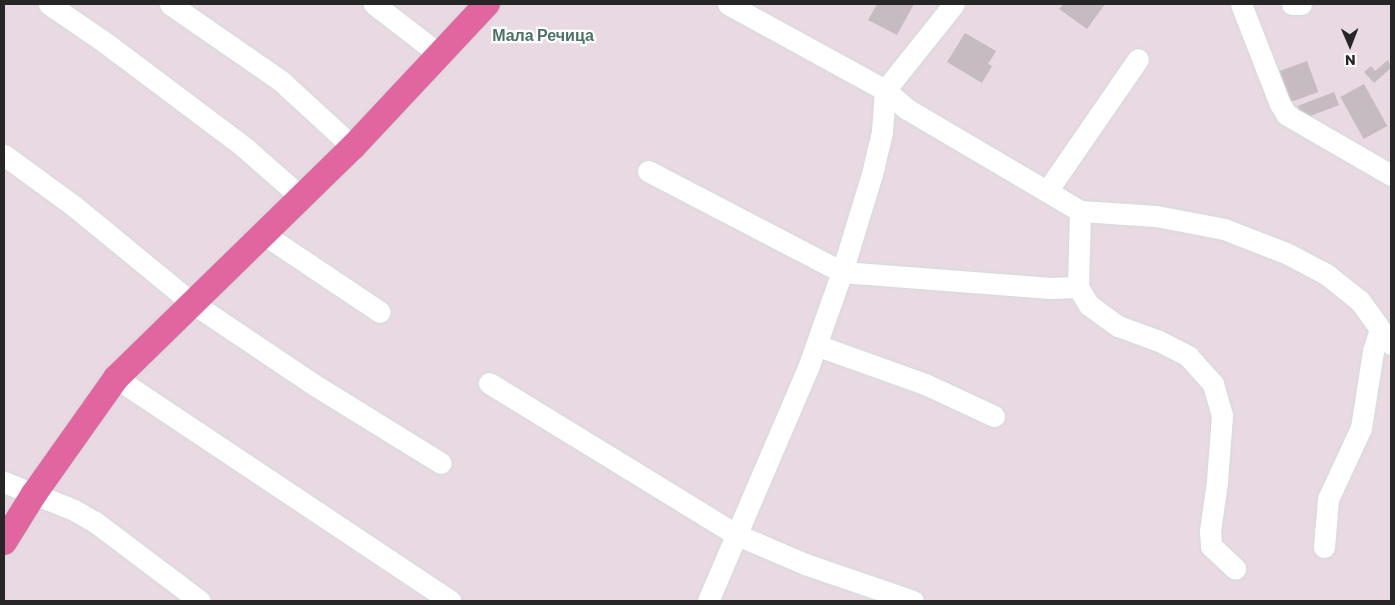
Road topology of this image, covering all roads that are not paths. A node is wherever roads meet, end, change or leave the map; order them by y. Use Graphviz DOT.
graph roads {
  1 [pos="49,4"];
  2 [pos="170,4"];
  3 [pos="374,4"];
  4 [pos="487,4"];
  5 [pos="728,4"];
  6 [pos="954,4"];
  7 [pos="1241,4"];
  8 [pos="1292,4"];
  9 [pos="1301,4"];
  10 [pos="439,54"];
  11 [pos="1138,60"];
  12 [pos="884,90"];
  13 [pos="353,147"];
  14 [pos="4,155"];
  15 [pos="648,171"];
  16 [pos="1391,175"];
  17 [pos="1047,191"];
  18 [pos="302,198"];
  19 [pos="1080,211"];
  20 [pos="265,235"];
  21 [pos="842,272"];
  22 [pos="1078,287"];
  23 [pos="191,302"];
  24 [pos="380,312"];
  25 [pos="1385,337"];
  26 [pos="816,345"];
  27 [pos="116,378"];
  28 [pos="490,384"];
  29 [pos="994,416"];
  30 [pos="441,463"];
  31 [pos="4,482"];
  32 [pos="34,494"];
  33 [pos="735,534"];
  34 [pos="4,542"];
  35 [pos="1324,548"];
  36 [pos="1235,568"];
  37 [pos="200,601"];
  38 [pos="451,601"];
  39 [pos="708,601"];
  40 [pos="914,601"];
  1 -- 18 [label="street"];
  2 -- 13 [label="street"];
  3 -- 10 [label="street"];
  4 -- 10 [label="main road"];
  5 -- 12 [label="street"];
  6 -- 12 [label="street"];
  7 -- 16 [label="street"];
  8 -- 9 [label="street"];
  10 -- 13 [label="main road"];
  11 -- 17 [label="street"];
  12 -- 17 [label="street"];
  12 -- 21 [label="street"];
  13 -- 18 [label="main road"];
  14 -- 23 [label="street"];
  15 -- 21 [label="street"];
  17 -- 19 [label="street"];
  18 -- 20 [label="main road"];
  19 -- 22 [label="street"];
  19 -- 25 [label="street"];
  20 -- 23 [label="main road"];
  20 -- 24 [label="street"];
  21 -- 22 [label="street"];
  21 -- 26 [label="street"];
  22 -- 36 [label="street"];
  23 -- 27 [label="main road"];
  23 -- 30 [label="street"];
  25 -- 35 [label="street"];
  26 -- 29 [label="street"];
  26 -- 33 [label="street"];
  27 -- 32 [label="main road"];
  27 -- 38 [label="street"];
  28 -- 33 [label="street"];
  31 -- 32 [label="street"];
  32 -- 34 [label="main road"];
  32 -- 37 [label="street"];
  33 -- 39 [label="street"];
  33 -- 40 [label="street"];
}
